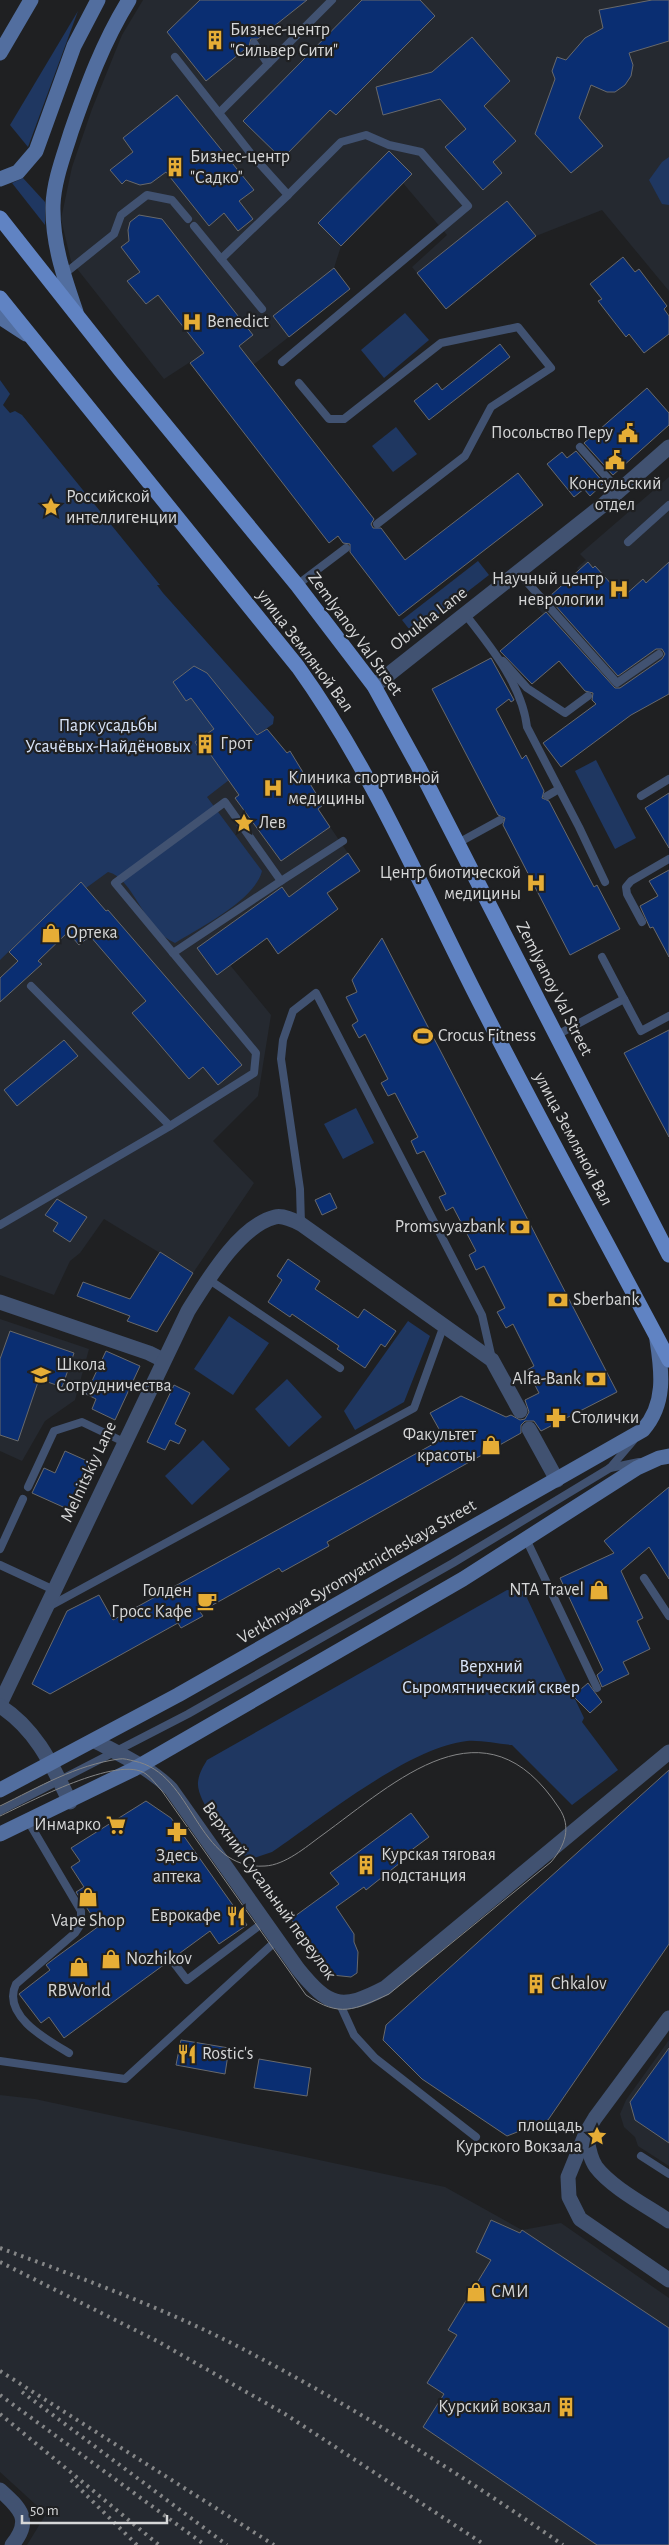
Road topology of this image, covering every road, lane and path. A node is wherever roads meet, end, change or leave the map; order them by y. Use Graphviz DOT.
graph roads {
  1 [pos="32,0"];
  2 [pos="98,0"];
  3 [pos="129,0"];
  4 [pos="332,0"];
  5 [pos="254,43"];
  6 [pos="0,53"];
  7 [pos="175,57"];
  8 [pos="268,64"];
  9 [pos="219,113"];
  10 [pos="0,178"];
  11 [pos="288,195"];
  12 [pos="0,218"];
  13 [pos="188,219"];
  14 [pos="194,226"];
  15 [pos="222,260"];
  16 [pos="63,275"];
  17 [pos="0,298"];
  18 [pos="262,310"];
  19 [pos="76,314"];
  20 [pos="0,316"];
  21 [pos="32,339"];
  22 [pos="282,362"];
  23 [pos="299,383"];
  24 [pos="580,447"];
  25 [pos="669,447"];
  26 [pos="619,491"];
  27 [pos="669,505"];
  28 [pos="377,524"];
  29 [pos="628,542"];
  30 [pos="346,548"];
  31 [pos="518,572"];
  32 [pos="297,586"];
  33 [pos="465,614"];
  34 [pos="495,652"];
  35 [pos="659,654"];
  36 [pos="374,686"];
  37 [pos="588,696"];
  38 [pos="669,779"];
  39 [pos="560,789"];
  40 [pos="547,796"];
  41 [pos="642,796"];
  42 [pos="500,820"];
  43 [pos="343,842"];
  44 [pos="458,843"];
  45 [pos="669,859"];
  46 [pos="280,881"];
  47 [pos="605,882"];
  48 [pos="642,922"];
  49 [pos="173,954"];
  50 [pos="602,957"];
  51 [pos="31,986"];
  52 [pos="624,999"];
  53 [pos="669,1016"];
  54 [pos="557,1035"];
  55 [pos="170,1126"];
  56 [pos="301,1224"];
  57 [pos="0,1225"];
  58 [pos="669,1255"];
  59 [pos="208,1279"];
  60 [pos="0,1302"];
  61 [pos="444,1325"];
  62 [pos="656,1336"];
  63 [pos="163,1360"];
  64 [pos="492,1360"];
  65 [pos="669,1360"];
  66 [pos="340,1368"];
  67 [pos="520,1411"];
  68 [pos="529,1428"];
  69 [pos="643,1430"];
  70 [pos="124,1442"];
  71 [pos="664,1457"];
  72 [pos="610,1468"];
  73 [pos="557,1480"];
  74 [pos="28,1487"];
  75 [pos="23,1499"];
  76 [pos="526,1539"];
  77 [pos="0,1548"];
  78 [pos="0,1565"];
  79 [pos="644,1578"];
  80 [pos="54,1590"];
  81 [pos="45,1609"];
  82 [pos="669,1616"];
  83 [pos="597,1688"];
  84 [pos="0,1705"];
  85 [pos="95,1741"];
  86 [pos="669,1752"];
  87 [pos="51,1764"];
  88 [pos="140,1765"];
  89 [pos="60,1781"];
  90 [pos="0,1790"];
  91 [pos="70,1802"];
  92 [pos="0,1811"];
  93 [pos="28,1821"];
  94 [pos="0,1834"];
  95 [pos="264,1922"];
  96 [pos="277,1940"];
  97 [pos="174,1963"];
  98 [pos="339,2002"];
  99 [pos="669,2018"];
  100 [pos="70,2053"];
  101 [pos="0,2061"];
  102 [pos="586,2133"];
  103 [pos="476,2137"];
  104 [pos="641,2156"];
  105 [pos="669,2174"];
  106 [pos="669,2221"];
  107 [pos="669,2280"];
  108 [pos="0,2490"];
  109 [pos="12,2545"];
  1 -- 6 [label="main road"];
  2 -- 10 [label="main road"];
  3 -- 16 [label="main road"];
  4 -- 8 [label="lane"];
  5 -- 8 [label="lane"];
  7 -- 9 [label="lane"];
  8 -- 9 [label="lane"];
  9 -- 11 [label="lane"];
  11 -- 15 [label="lane"];
  11 -- 22 [label="lane"];
  12 -- 19 [label="main road"];
  13 -- 16 [label="lane"];
  14 -- 15 [label="lane"];
  15 -- 18 [label="lane"];
  16 -- 19 [label="main road"];
  17 -- 21 [label="main road, улица Земляной Вал"];
  19 -- 32 [label="main road, Zemlyanoy Val Street"];
  20 -- 21 [label="main road"];
  21 -- 62 [label="main road, улица Земляной Вал"];
  23 -- 28 [label="lane"];
  24 -- 26 [label="lane"];
  25 -- 26 [label="street, Obukha Lane"];
  26 -- 31 [label="street, Obukha Lane"];
  27 -- 29 [label="lane"];
  30 -- 32 [label="lane"];
  31 -- 33 [label="street, Obukha Lane"];
  31 -- 35 [label="lane"];
  32 -- 36 [label="main road, Zemlyanoy Val Street"];
  33 -- 34 [label="lane"];
  33 -- 36 [label="street, Obukha Lane"];
  34 -- 37 [label="lane"];
  34 -- 39 [label="lane"];
  36 -- 44 [label="main road, Zemlyanoy Val Street"];
  38 -- 41 [label="lane"];
  39 -- 40 [label="lane"];
  39 -- 47 [label="lane"];
  42 -- 44 [label="lane"];
  43 -- 46 [label="lane"];
  44 -- 54 [label="main road, Zemlyanoy Val Street"];
  45 -- 48 [label="lane"];
  46 -- 49 [label="lane"];
  46 -- 49 [label="lane"];
  49 -- 55 [label="lane"];
  50 -- 52 [label="lane"];
  51 -- 55 [label="lane"];
  52 -- 53 [label="lane"];
  52 -- 54 [label="lane"];
  54 -- 58 [label="main road, Zemlyanoy Val Street"];
  55 -- 57 [label="lane"];
  56 -- 59 [label="street, Melnitskiy Lane"];
  56 -- 61 [label="street, Melnitskiy Lane"];
  56 -- 64 [label="lane"];
  59 -- 63 [label="street, Melnitskiy Lane"];
  59 -- 66 [label="lane"];
  60 -- 63 [label="street"];
  61 -- 64 [label="street, Melnitskiy Lane"];
  61 -- 81 [label="lane"];
  62 -- 65 [label="main road, улица Земляной Вал"];
  62 -- 69 [label="main road, Verkhnyaya Syromyatnicheskaya Street"];
  63 -- 70 [label="street, Melnitskiy Lane"];
  64 -- 67 [label="street, Melnitskiy Lane"];
  68 -- 73 [label="street"];
  69 -- 72 [label="lane"];
  69 -- 73 [label="main road, Verkhnyaya Syromyatnicheskaya Street"];
  70 -- 74 [label="lane"];
  70 -- 80 [label="street, Melnitskiy Lane"];
  71 -- 72 [label="lane"];
  71 -- 76 [label="main road"];
  72 -- 89 [label="lane"];
  73 -- 85 [label="main road, Verkhnyaya Syromyatnicheskaya Street"];
  75 -- 77 [label="lane"];
  76 -- 83 [label="lane"];
  76 -- 88 [label="main road"];
  78 -- 80 [label="lane"];
  79 -- 82 [label="lane"];
  80 -- 81 [label="street, Melnitskiy Lane"];
  81 -- 84 [label="street, Melnitskiy Lane"];
  84 -- 87 [label="street"];
  85 -- 87 [label="main road, Verkhnyaya Syromyatnicheskaya Street"];
  85 -- 88 [label="street, Верхний Сусальный переулок"];
  86 -- 98 [label="street, Верхний Сусальный переулок"];
  87 -- 89 [label="street"];
  87 -- 90 [label="main road, Verkhnyaya Syromyatnicheskaya Street"];
  88 -- 91 [label="main road"];
  88 -- 95 [label="street, Верхний Сусальный переулок"];
  89 -- 91 [label="street"];
  89 -- 92 [label="lane"];
  91 -- 93 [label="main road"];
  93 -- 94 [label="main road"];
  93 -- 100 [label="lane"];
  95 -- 96 [label="street, Верхний Сусальный переулок"];
  95 -- 97 [label="lane"];
  96 -- 98 [label="street, Верхний Сусальный переулок"];
  96 -- 101 [label="lane"];
  98 -- 103 [label="lane"];
  99 -- 102 [label="street"];
  102 -- 106 [label="street"];
  102 -- 107 [label="street"];
  104 -- 105 [label="lane"];
  108 -- 109 [label="street"];
}
